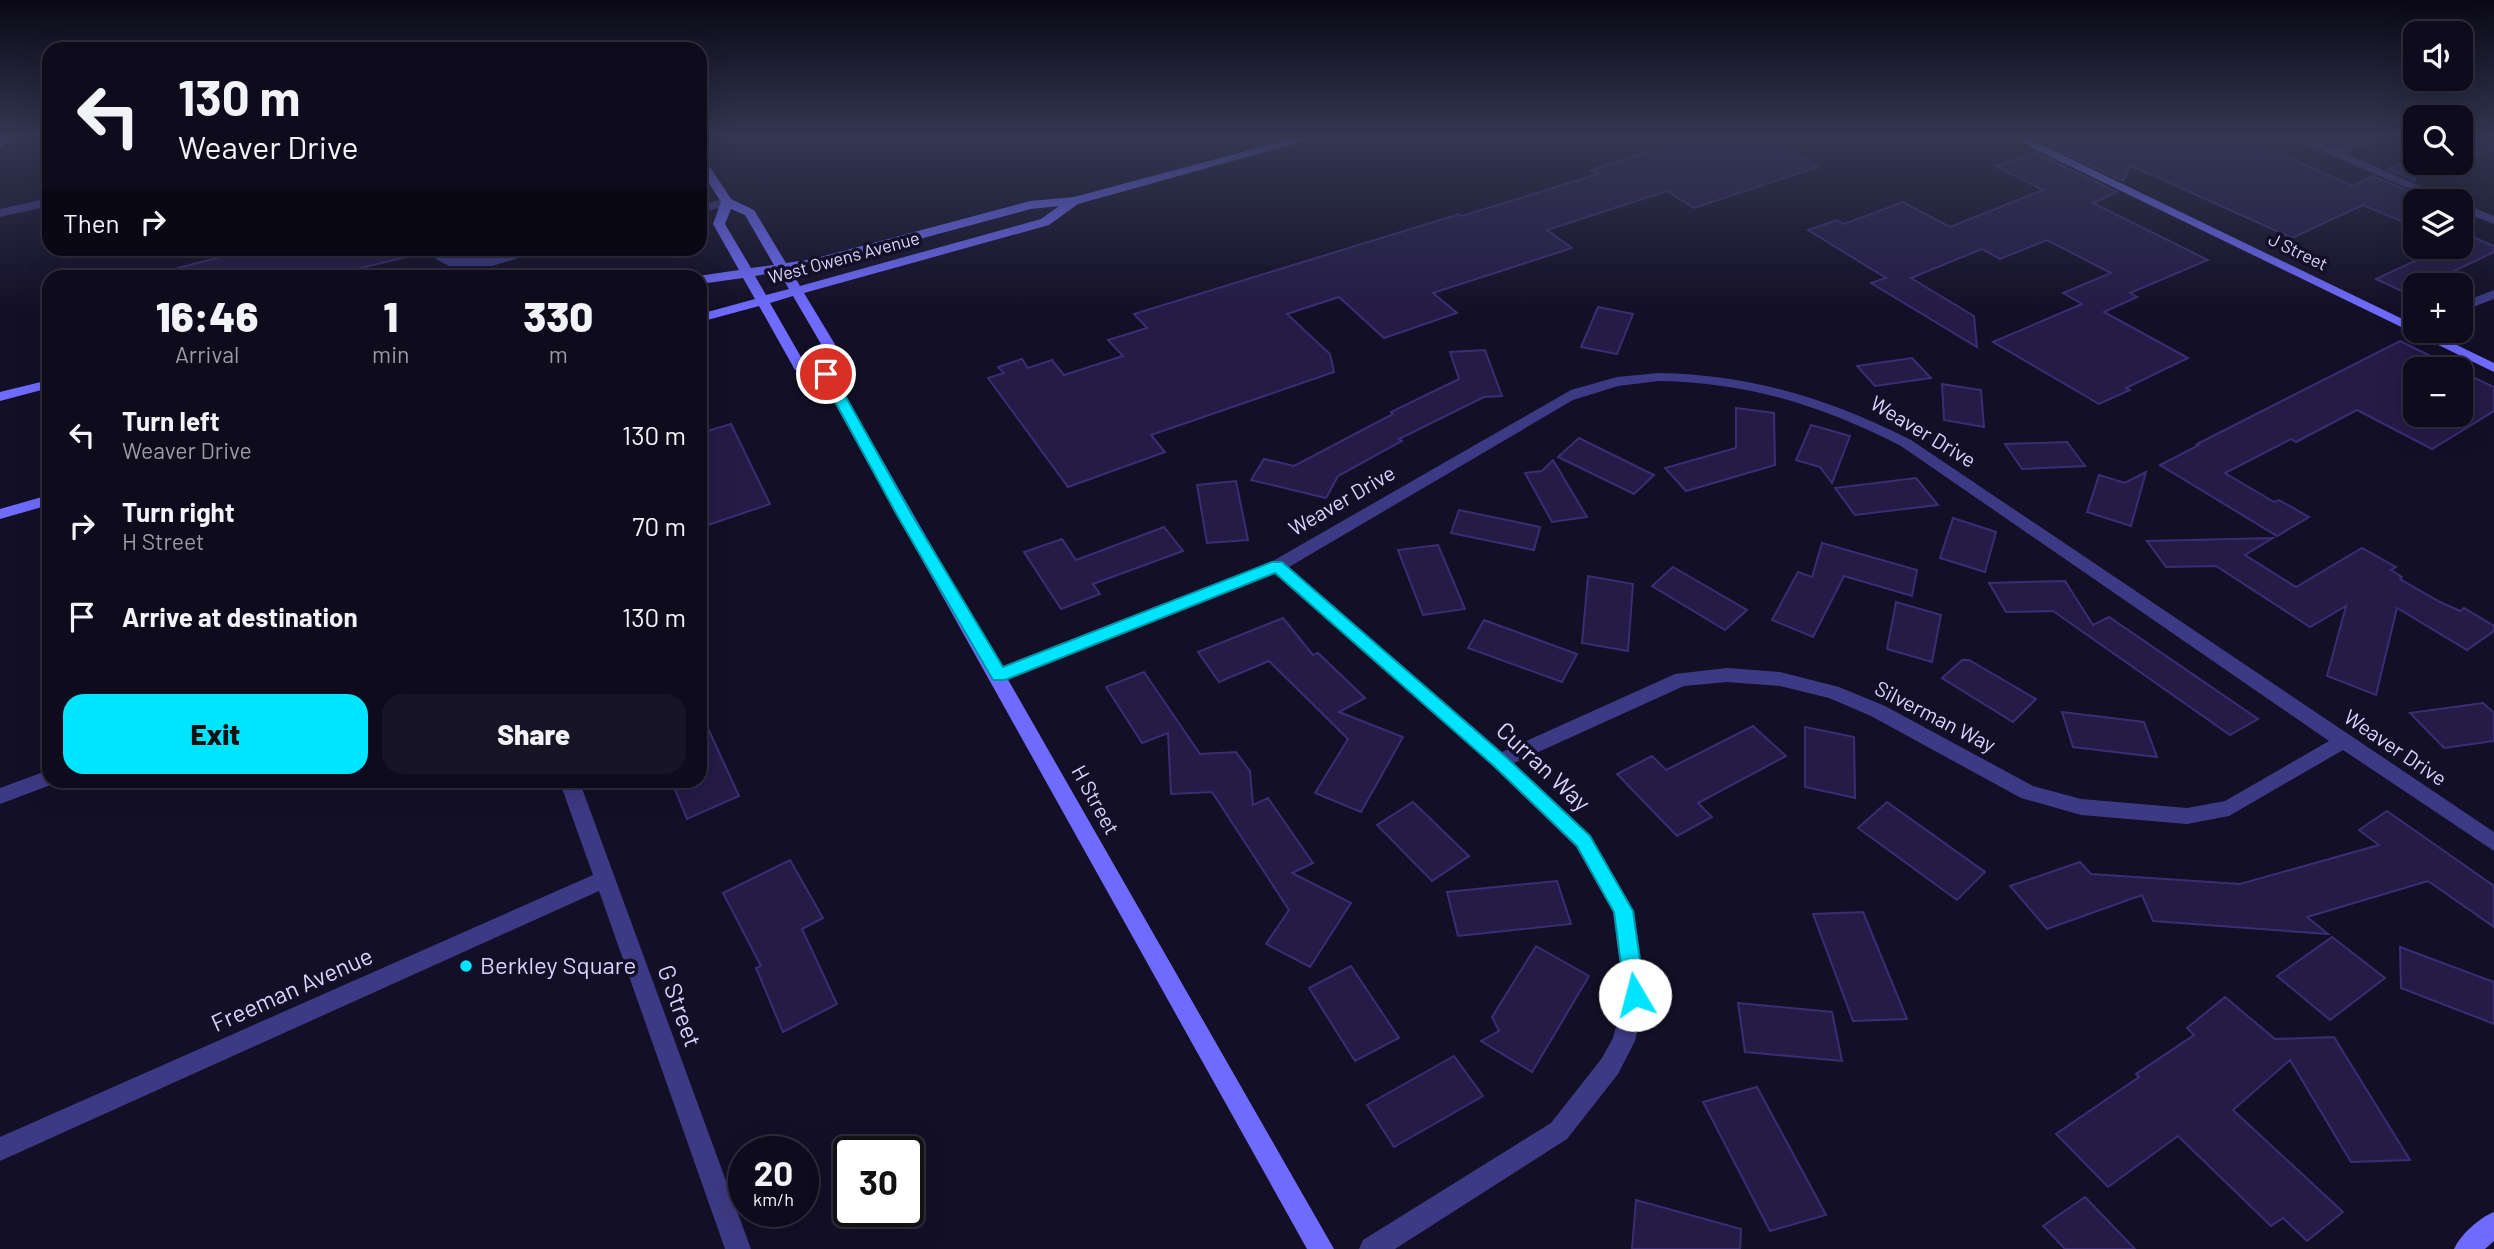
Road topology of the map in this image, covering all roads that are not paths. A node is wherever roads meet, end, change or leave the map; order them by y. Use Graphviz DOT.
graph roads {
  1 [pos="722,194"];
  2 [pos="1099,194"];
  3 [pos="2135,194"];
  4 [pos="1074,201"];
  5 [pos="727,202"];
  6 [pos="42,204"];
  7 [pos="707,207"];
  8 [pos="2473,211"];
  9 [pos="0,213"];
  10 [pos="2494,220"];
  11 [pos="437,256"];
  12 [pos="515,256"];
  13 [pos="783,269"];
  14 [pos="747,274"];
  15 [pos="707,279"];
  16 [pos="795,291"];
  17 [pos="2494,293"];
  18 [pos="762,300"];
  19 [pos="2473,302"];
  20 [pos="707,315"];
  21 [pos="2403,323"];
  22 [pos="2443,343"];
  23 [pos="2494,368"];
  24 [pos="826,374"];
  25 [pos="42,386"];
  26 [pos="0,397"];
  27 [pos="42,502"];
  28 [pos="0,514"];
  29 [pos="1277,566"];
  30 [pos="999,676"];
  31 [pos="2344,741"];
  32 [pos="1500,761"];
  33 [pos="42,781"];
  34 [pos="572,788"];
  35 [pos="0,796"];
  36 [pos="2494,843"];
  37 [pos="605,879"];
  38 [pos="0,1149"];
  39 [pos="2494,1224"];
  40 [pos="738,1249"];
  41 [pos="1321,1249"];
  42 [pos="1372,1249"];
  43 [pos="2467,1249"];
  1 -- 5 [label="street"];
  2 -- 4 [label="street, West Owens Avenue"];
  3 -- 21 [label="street, J Street"];
  4 -- 13 [label="street, West Owens Avenue"];
  4 -- 16 [label="street, West Owens Avenue"];
  5 -- 7 [label="street"];
  5 -- 13 [label="street"];
  5 -- 14 [label="street"];
  6 -- 9 [label="street"];
  8 -- 10 [label="street"];
  11 -- 12 [label="street"];
  13 -- 14 [label="street, West Owens Avenue"];
  13 -- 16 [label="street"];
  14 -- 15 [label="street, West Owens Avenue"];
  14 -- 18 [label="street"];
  16 -- 18 [label="street, West Owens Avenue"];
  16 -- 24 [label="street"];
  17 -- 19 [label="street"];
  18 -- 20 [label="street, West Owens Avenue"];
  18 -- 24 [label="street"];
  22 -- 23 [label="street, J Street"];
  24 -- 30 [label="street, H Street"];
  25 -- 26 [label="street"];
  27 -- 28 [label="street"];
  29 -- 30 [label="street, Weaver Drive"];
  29 -- 31 [label="street, Weaver Drive"];
  29 -- 32 [label="street, Curran Way"];
  30 -- 41 [label="street, H Street"];
  31 -- 32 [label="street, Silverman Way"];
  31 -- 36 [label="street, Weaver Drive"];
  32 -- 42 [label="street, Curran Way"];
  33 -- 35 [label="street"];
  34 -- 37 [label="street, G Street"];
  37 -- 38 [label="street, Freeman Avenue"];
  37 -- 40 [label="street, G Street"];
  39 -- 43 [label="street"];
}
